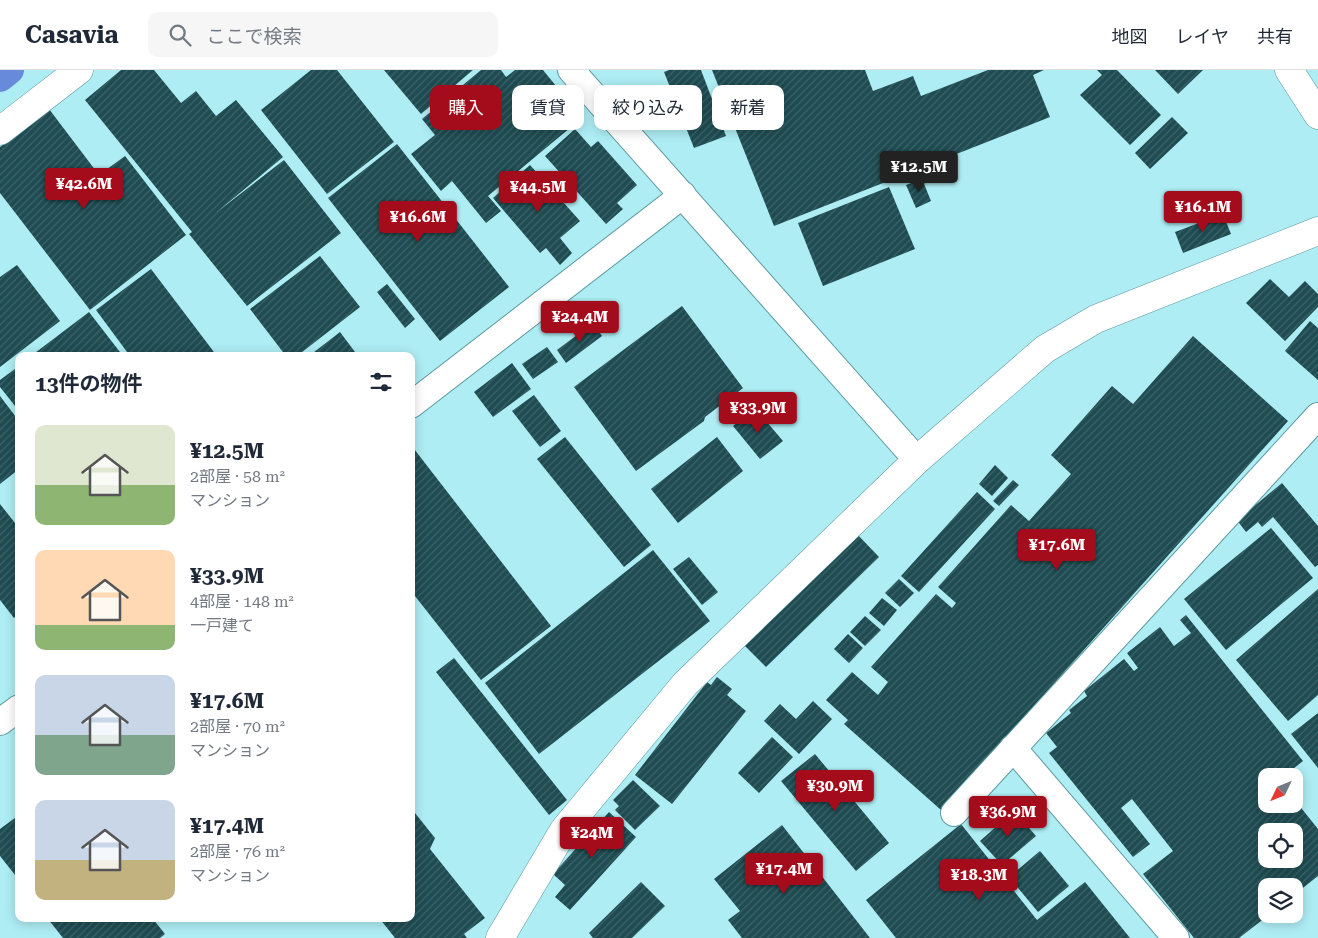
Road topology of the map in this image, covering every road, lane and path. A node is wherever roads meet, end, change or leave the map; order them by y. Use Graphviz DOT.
graph roads {
  1 [pos="79,70"];
  2 [pos="571,70"];
  3 [pos="1289,70"];
  4 [pos="1318,115"];
  5 [pos="0,131"];
  6 [pos="683,195"];
  7 [pos="1318,231"];
  8 [pos="415,402"];
  9 [pos="1318,416"];
  10 [pos="917,460"];
  11 [pos="15,711"];
  12 [pos="0,722"];
  13 [pos="1013,748"];
  14 [pos="954,814"];
  15 [pos="500,938"];
  16 [pos="1176,938"];
  1 -- 5 [label="street"];
  2 -- 6 [label="street"];
  3 -- 4 [label="street"];
  6 -- 8 [label="street"];
  6 -- 10 [label="street"];
  7 -- 10 [label="street"];
  9 -- 13 [label="street"];
  10 -- 15 [label="street"];
  11 -- 12 [label="street"];
  13 -- 14 [label="street"];
  13 -- 16 [label="street"];
}
